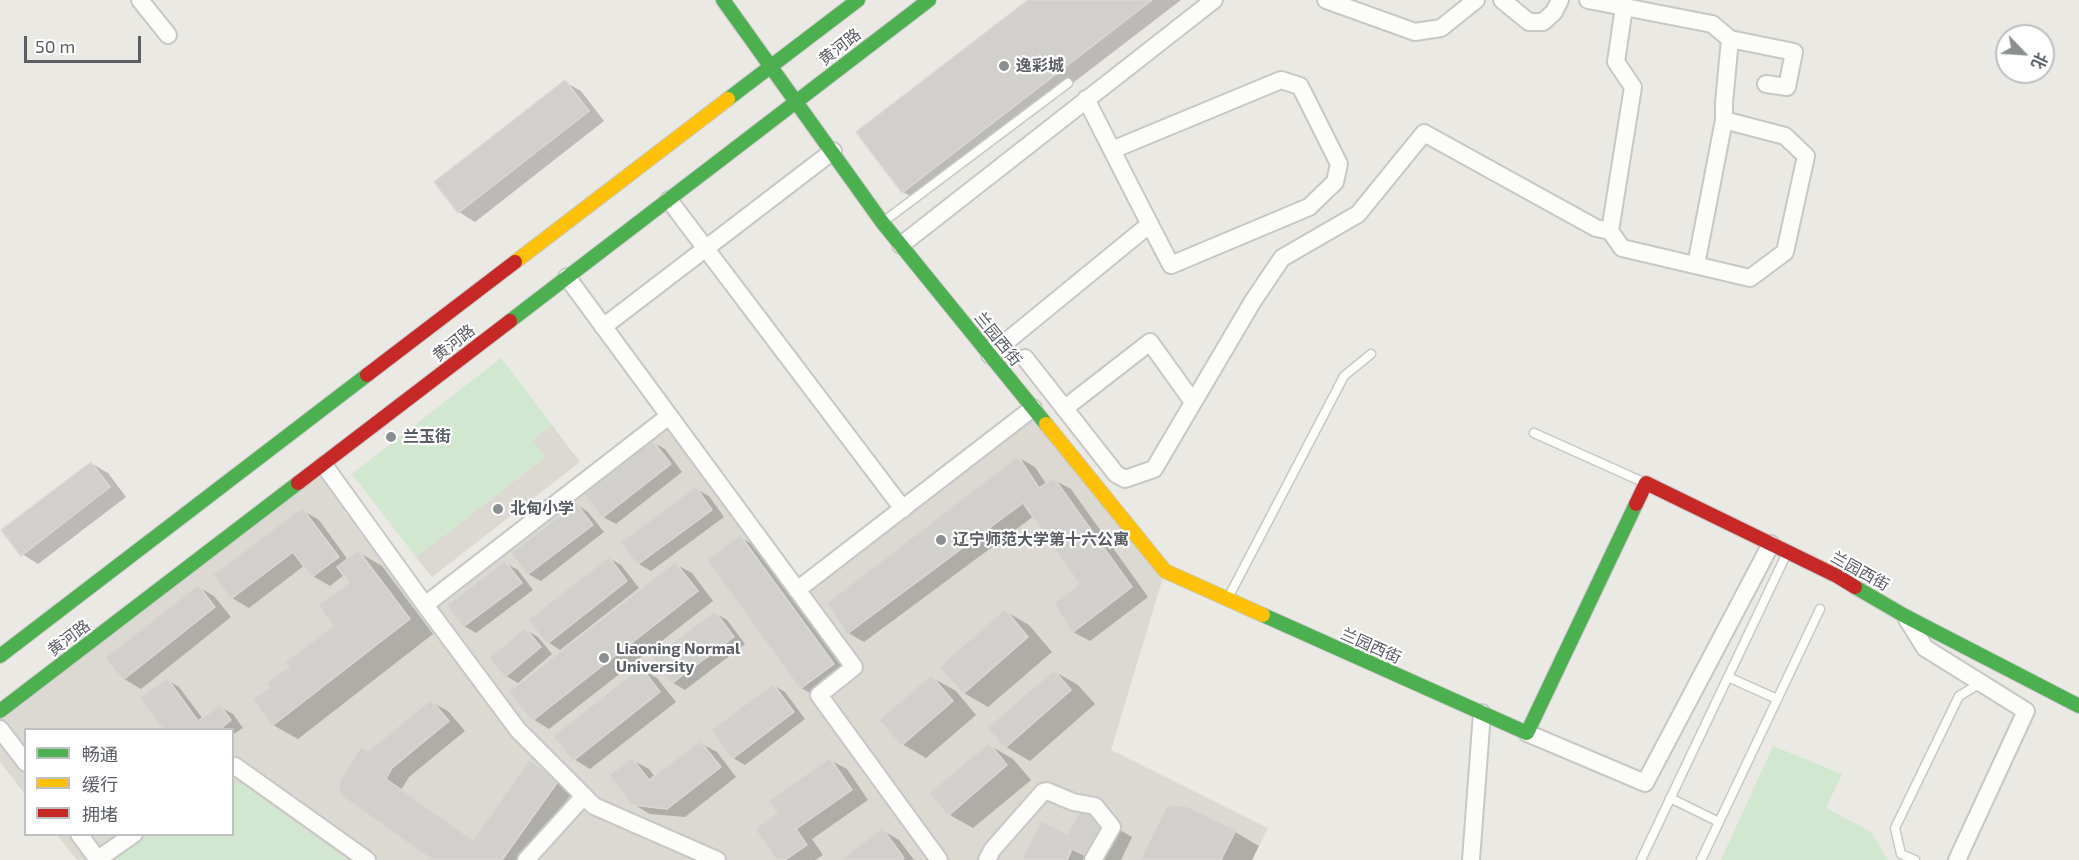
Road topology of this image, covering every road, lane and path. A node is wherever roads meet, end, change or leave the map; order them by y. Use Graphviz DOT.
graph roads {
  1 [pos="140,0"];
  2 [pos="723,0"];
  3 [pos="858,0"];
  4 [pos="929,0"];
  5 [pos="1214,0"];
  6 [pos="1326,0"];
  7 [pos="1476,0"];
  8 [pos="1502,0"];
  9 [pos="1560,0"];
  10 [pos="1588,0"];
  11 [pos="1624,7"];
  12 [pos="168,35"];
  13 [pos="1730,39"];
  14 [pos="770,67"];
  15 [pos="1068,83"];
  16 [pos="1766,84"];
  17 [pos="1086,99"];
  18 [pos="796,102"];
  19 [pos="1724,120"];
  20 [pos="1112,150"];
  21 [pos="833,151"];
  22 [pos="669,200"];
  23 [pos="882,222"];
  24 [pos="1150,224"];
  25 [pos="1610,231"];
  26 [pos="901,245"];
  27 [pos="707,248"];
  28 [pos="1696,265"];
  29 [pos="567,277"];
  30 [pos="603,327"];
  31 [pos="1371,354"];
  32 [pos="990,355"];
  33 [pos="1025,358"];
  34 [pos="1193,402"];
  35 [pos="1033,408"];
  36 [pos="1065,408"];
  37 [pos="669,416"];
  38 [pos="1534,433"];
  39 [pos="324,465"];
  40 [pos="1646,483"];
  41 [pos="903,509"];
  42 [pos="1771,544"];
  43 [pos="1788,552"];
  44 [pos="797,590"];
  45 [pos="1227,599"];
  46 [pos="425,605"];
  47 [pos="1820,609"];
  48 [pos="1905,616"];
  49 [pos="0,656"];
  50 [pos="1728,676"];
  51 [pos="1982,683"];
  52 [pos="1777,699"];
  53 [pos="2079,706"];
  54 [pos="0,711"];
  55 [pos="1482,713"];
  56 [pos="0,729"];
  57 [pos="1527,733"];
  58 [pos="24,760"];
  59 [pos="234,767"];
  60 [pos="584,796"];
  61 [pos="1670,798"];
  62 [pos="1719,822"];
  63 [pos="80,836"];
  64 [pos="131,836"];
  65 [pos="98,860"];
  66 [pos="367,860"];
  67 [pos="526,860"];
  68 [pos="717,860"];
  69 [pos="939,860"];
  70 [pos="987,860"];
  71 [pos="1094,860"];
  72 [pos="1471,860"];
  73 [pos="1641,860"];
  74 [pos="1701,860"];
  75 [pos="1915,860"];
  76 [pos="1956,860"];
  1 -- 12 [label="street"];
  2 -- 14 [label="main road, 兰园西街"];
  3 -- 14 [label="main road, 黄河路"];
  4 -- 18 [label="main road, 黄河路"];
  5 -- 17 [label="street"];
  6 -- 7 [label="street"];
  8 -- 9 [label="street"];
  10 -- 11 [label="street"];
  11 -- 13 [label="street"];
  11 -- 25 [label="street"];
  13 -- 16 [label="street"];
  13 -- 19 [label="street"];
  14 -- 18 [label="main road, 兰园西街"];
  14 -- 49 [label="main road, 黄河路"];
  15 -- 23 [label="lane"];
  17 -- 20 [label="street"];
  17 -- 26 [label="street"];
  18 -- 21 [label="main road, 兰园西街"];
  18 -- 22 [label="main road, 黄河路"];
  19 -- 28 [label="street"];
  19 -- 28 [label="street"];
  20 -- 24 [label="street"];
  20 -- 24 [label="street"];
  21 -- 23 [label="main road, 兰园西街"];
  21 -- 27 [label="street"];
  22 -- 27 [label="street"];
  22 -- 29 [label="main road, 黄河路"];
  23 -- 26 [label="main road, 兰园西街"];
  24 -- 32 [label="street"];
  25 -- 28 [label="street"];
  25 -- 34 [label="street"];
  26 -- 32 [label="main road, 兰园西街"];
  27 -- 30 [label="street"];
  27 -- 41 [label="street"];
  29 -- 30 [label="street"];
  29 -- 39 [label="main road, 黄河路"];
  30 -- 37 [label="street"];
  31 -- 45 [label="lane"];
  32 -- 35 [label="main road, 兰园西街"];
  33 -- 36 [label="street"];
  34 -- 36 [label="street"];
  34 -- 36 [label="street"];
  35 -- 41 [label="street"];
  35 -- 45 [label="main road, 兰园西街"];
  37 -- 44 [label="street"];
  37 -- 46 [label="street"];
  38 -- 40 [label="lane"];
  39 -- 46 [label="street"];
  39 -- 54 [label="main road, 黄河路"];
  40 -- 42 [label="main road, 兰园西街"];
  40 -- 57 [label="main road"];
  41 -- 44 [label="street"];
  42 -- 43 [label="main road, 兰园西街"];
  42 -- 57 [label="street"];
  43 -- 48 [label="main road, 兰园西街"];
  43 -- 50 [label="lane"];
  44 -- 69 [label="street"];
  45 -- 55 [label="main road, 兰园西街"];
  46 -- 60 [label="street"];
  47 -- 52 [label="lane"];
  48 -- 51 [label="street"];
  48 -- 53 [label="main road, 兰园西街"];
  50 -- 52 [label="lane"];
  50 -- 61 [label="lane"];
  51 -- 75 [label="lane"];
  51 -- 76 [label="street"];
  52 -- 62 [label="lane"];
  55 -- 57 [label="main road, 兰园西街"];
  55 -- 72 [label="street"];
  56 -- 58 [label="street"];
  59 -- 66 [label="street"];
  60 -- 67 [label="street"];
  60 -- 68 [label="street"];
  61 -- 62 [label="lane"];
  61 -- 73 [label="lane"];
  62 -- 74 [label="lane"];
  63 -- 65 [label="street"];
  64 -- 65 [label="street"];
  70 -- 71 [label="street"];
}
